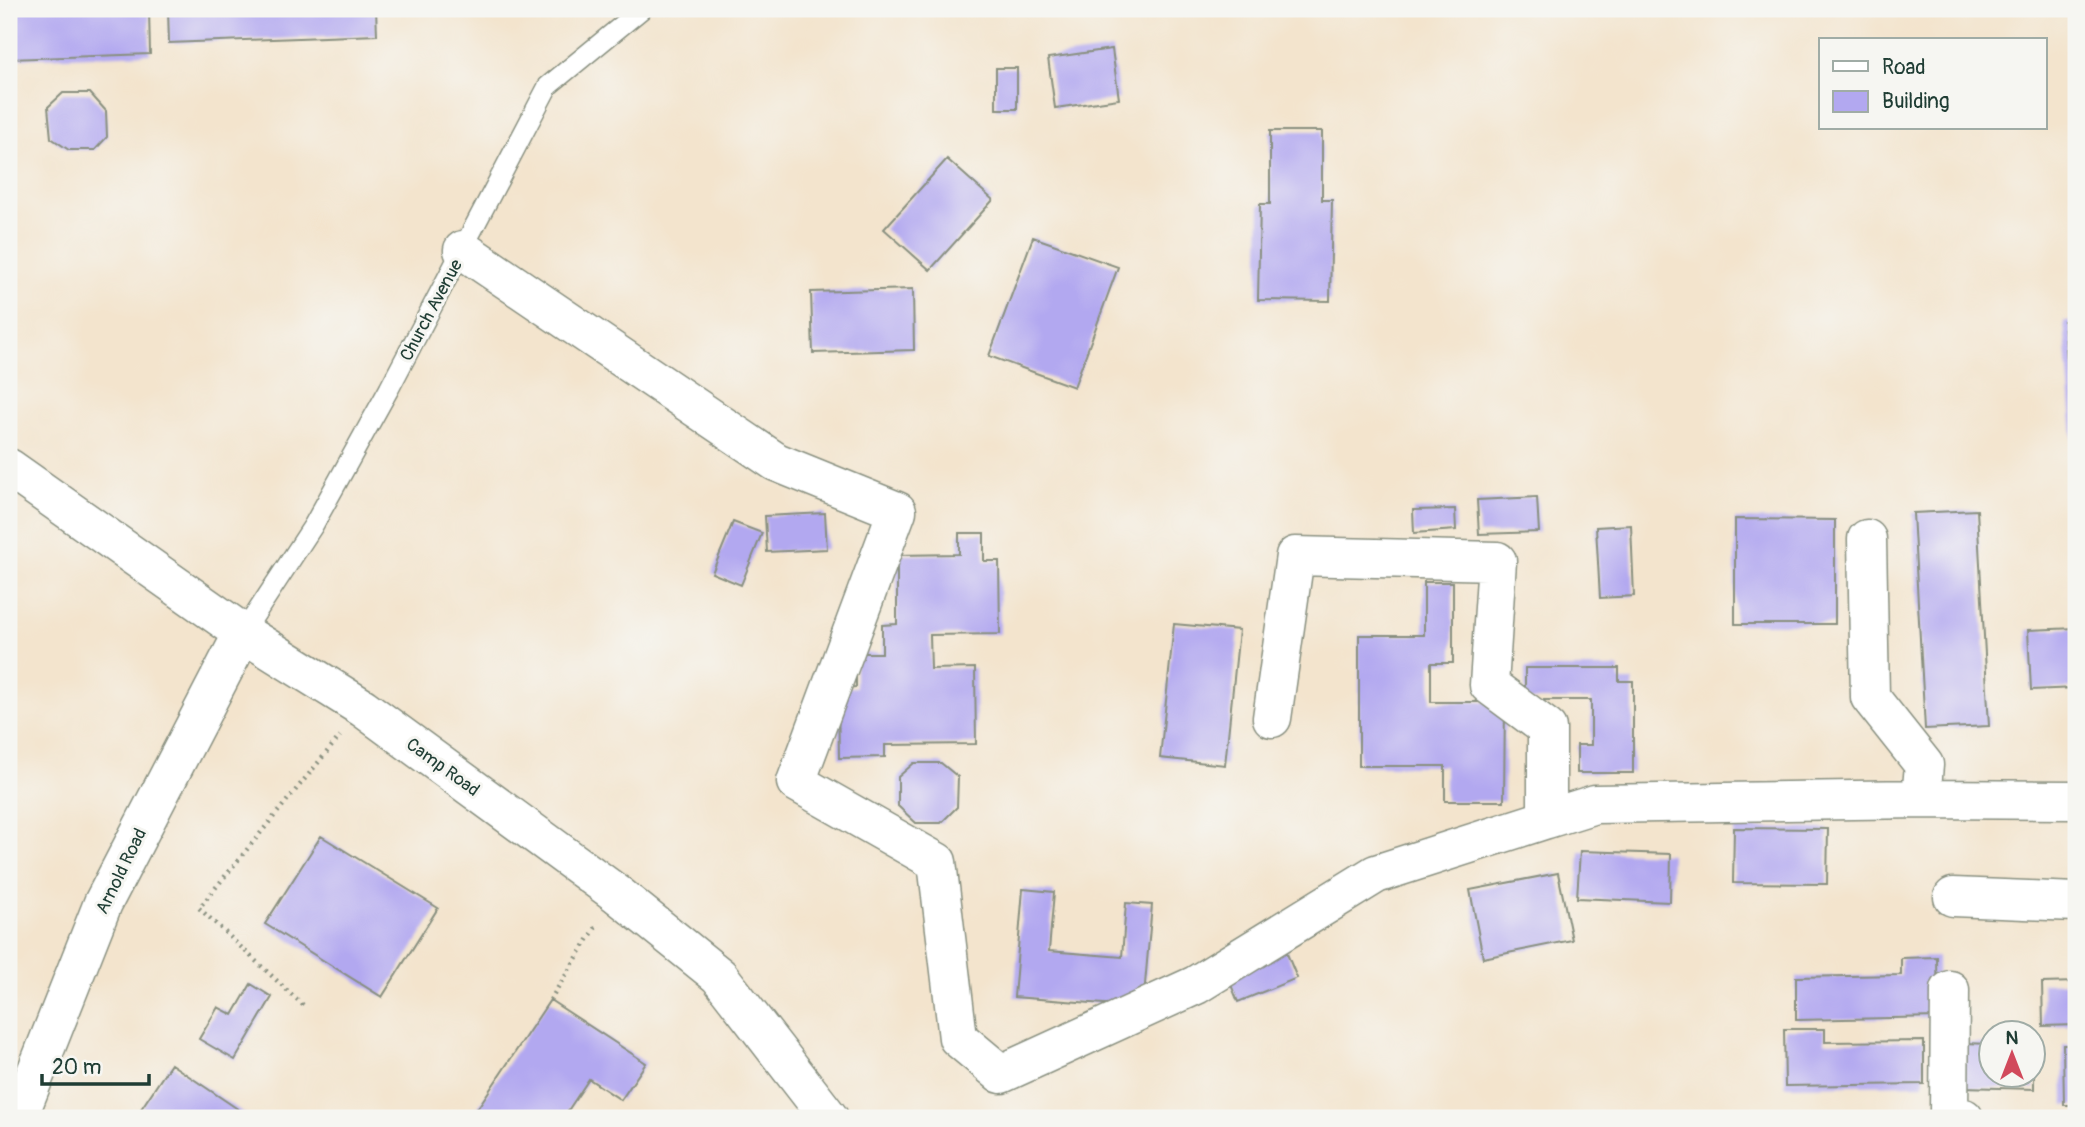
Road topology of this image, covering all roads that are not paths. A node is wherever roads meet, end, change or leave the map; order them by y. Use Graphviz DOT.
graph roads {
  1 [pos="642,9"];
  2 [pos="463,250"];
  3 [pos="9,468"];
  4 [pos="1867,539"];
  5 [pos="243,633"];
  6 [pos="1272,718"];
  7 [pos="1921,799"];
  8 [pos="2076,800"];
  9 [pos="1547,819"];
  10 [pos="1953,897"];
  11 [pos="2076,902"];
  12 [pos="1950,990"];
  13 [pos="18,1118"];
  14 [pos="829,1118"];
  15 [pos="1964,1118"];
  1 -- 2 [label="lane, Church Avenue"];
  2 -- 5 [label="lane, Church Avenue"];
  2 -- 9 [label="street"];
  3 -- 5 [label="street, Camp Road"];
  4 -- 7 [label="street"];
  5 -- 13 [label="street, Arnold Road"];
  5 -- 14 [label="street, Camp Road"];
  6 -- 9 [label="street"];
  7 -- 8 [label="street"];
  7 -- 9 [label="street"];
  10 -- 11 [label="street"];
  12 -- 15 [label="street"];
}
